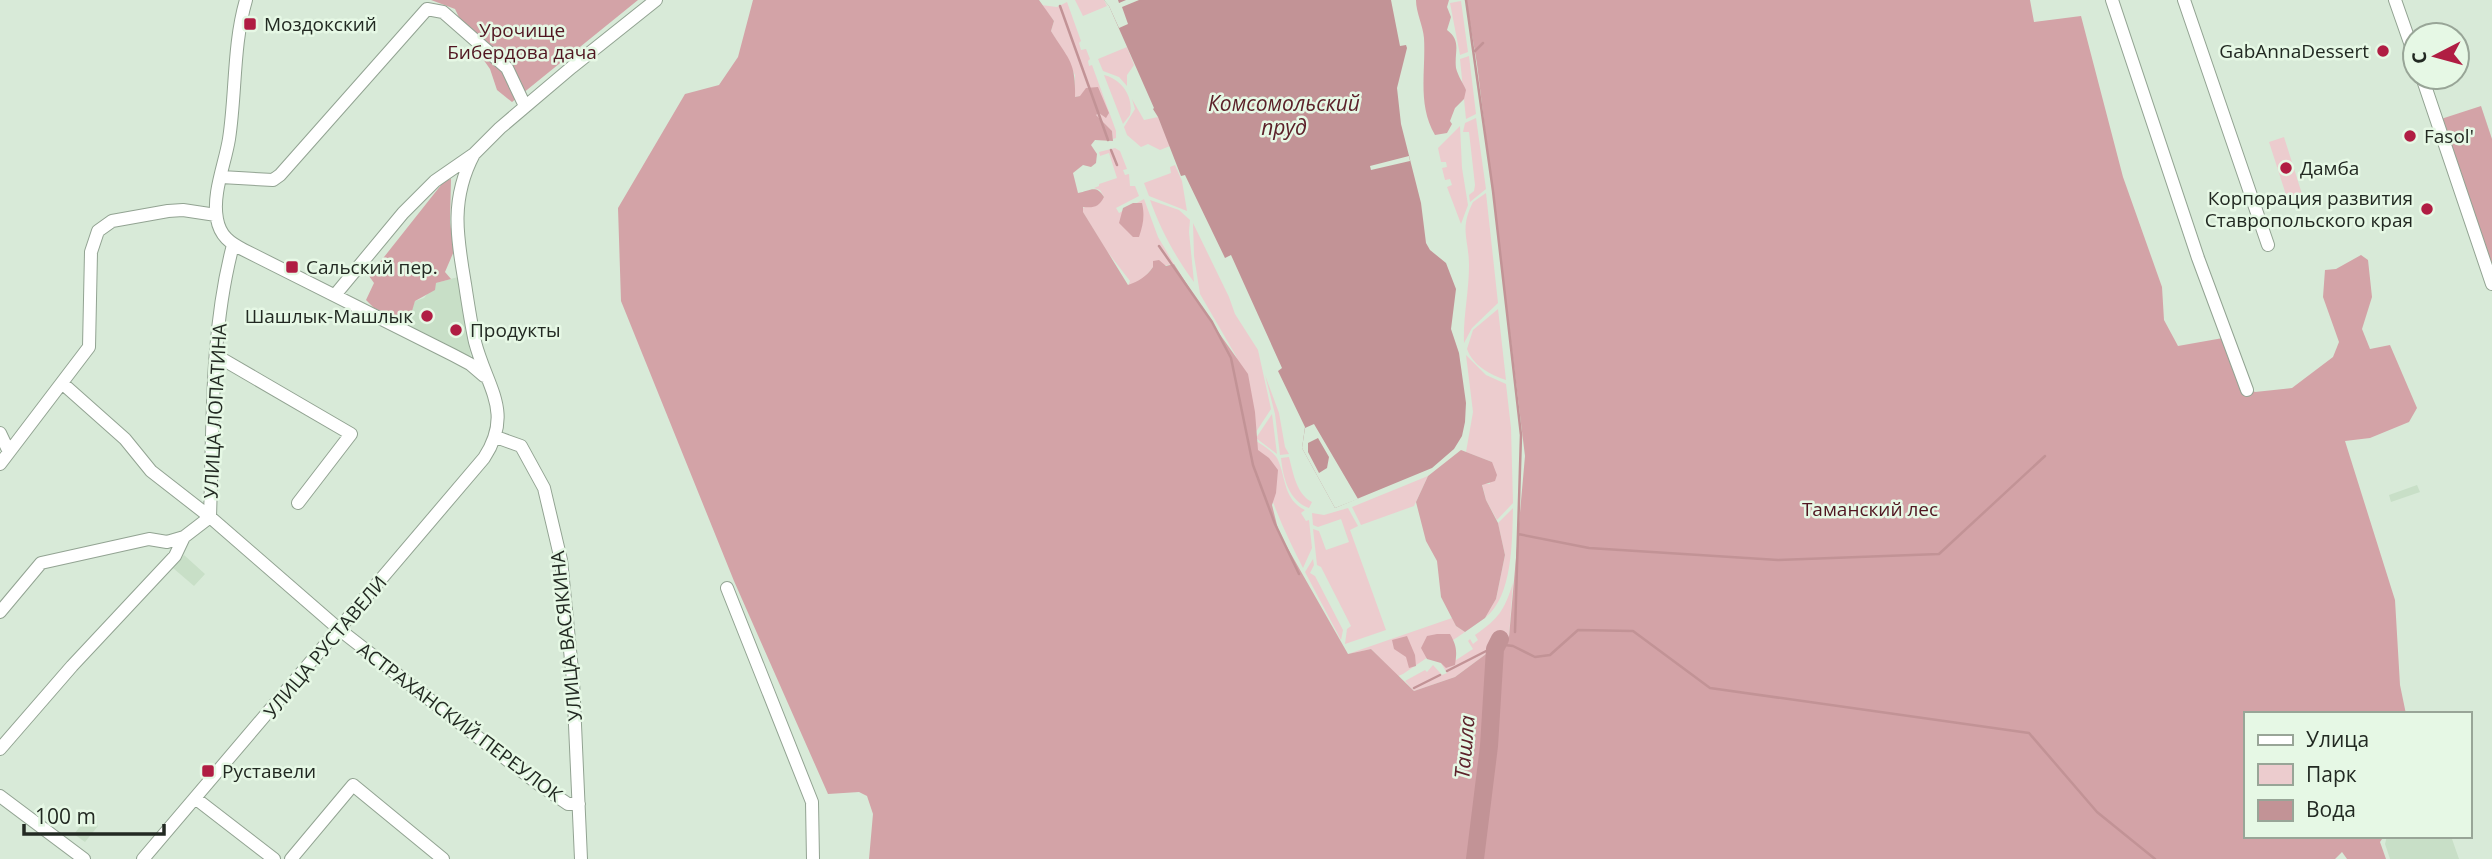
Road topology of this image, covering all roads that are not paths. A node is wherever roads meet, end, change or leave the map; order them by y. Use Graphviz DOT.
graph roads {
  1 [pos="246,0"];
  2 [pos="656,0"];
  3 [pos="2112,0"];
  4 [pos="2185,0"];
  5 [pos="2395,0"];
  6 [pos="2402,21"];
  7 [pos="2427,91"];
  8 [pos="525,106"];
  9 [pos="474,154"];
  10 [pos="221,177"];
  11 [pos="216,215"];
  12 [pos="233,244"];
  13 [pos="2267,245"];
  14 [pos="2492,284"];
  15 [pos="335,295"];
  16 [pos="217,356"];
  17 [pos="489,382"];
  18 [pos="62,383"];
  19 [pos="2247,390"];
  20 [pos="0,433"];
  21 [pos="497,433"];
  22 [pos="9,452"];
  23 [pos="0,464"];
  24 [pos="298,503"];
  25 [pos="210,517"];
  26 [pos="184,537"];
  27 [pos="727,588"];
  28 [pos="0,612"];
  29 [pos="340,630"];
  30 [pos="0,749"];
  31 [pos="0,796"];
  32 [pos="195,798"];
  33 [pos="579,804"];
  34 [pos="84,859"];
  35 [pos="143,859"];
  36 [pos="275,859"];
  37 [pos="291,859"];
  38 [pos="443,859"];
  39 [pos="581,859"];
  40 [pos="813,859"];
  1 -- 10 [label="street"];
  2 -- 8 [label="street"];
  3 -- 19 [label="street"];
  4 -- 13 [label="street"];
  5 -- 6 [label="street"];
  7 -- 14 [label="street"];
  8 -- 9 [label="street"];
  8 -- 10 [label="street"];
  9 -- 15 [label="street"];
  9 -- 17 [label="street"];
  10 -- 11 [label="street"];
  11 -- 12 [label="street"];
  11 -- 18 [label="street"];
  12 -- 15 [label="street"];
  12 -- 16 [label="street, УЛИЦА ЛОПАТИНА"];
  15 -- 17 [label="street"];
  16 -- 24 [label="street"];
  16 -- 25 [label="street, УЛИЦА ЛОПАТИНА"];
  17 -- 21 [label="street"];
  18 -- 22 [label="street"];
  18 -- 25 [label="street, АСТРАХАНСКИЙ ПЕРЕУЛОК"];
  20 -- 22 [label="street"];
  21 -- 29 [label="street, УЛИЦА РУСТАВЕЛИ"];
  21 -- 33 [label="street, УЛИЦА ВАСЯКИНА"];
  22 -- 23 [label="street"];
  25 -- 26 [label="street, УЛИЦА ЛОПАТИНА"];
  25 -- 29 [label="street, АСТРАХАНСКИЙ ПЕРЕУЛОК"];
  26 -- 28 [label="street"];
  26 -- 30 [label="street, УЛИЦА ЛОПАТИНА"];
  27 -- 40 [label="street"];
  29 -- 32 [label="street, УЛИЦА РУСТАВЕЛИ"];
  29 -- 33 [label="street, АСТРАХАНСКИЙ ПЕРЕУЛОК"];
  31 -- 34 [label="street"];
  32 -- 35 [label="street, УЛИЦА РУСТАВЕЛИ"];
  32 -- 36 [label="street"];
  33 -- 39 [label="street, УЛИЦА ВАСЯКИНА"];
  37 -- 38 [label="street"];
}
